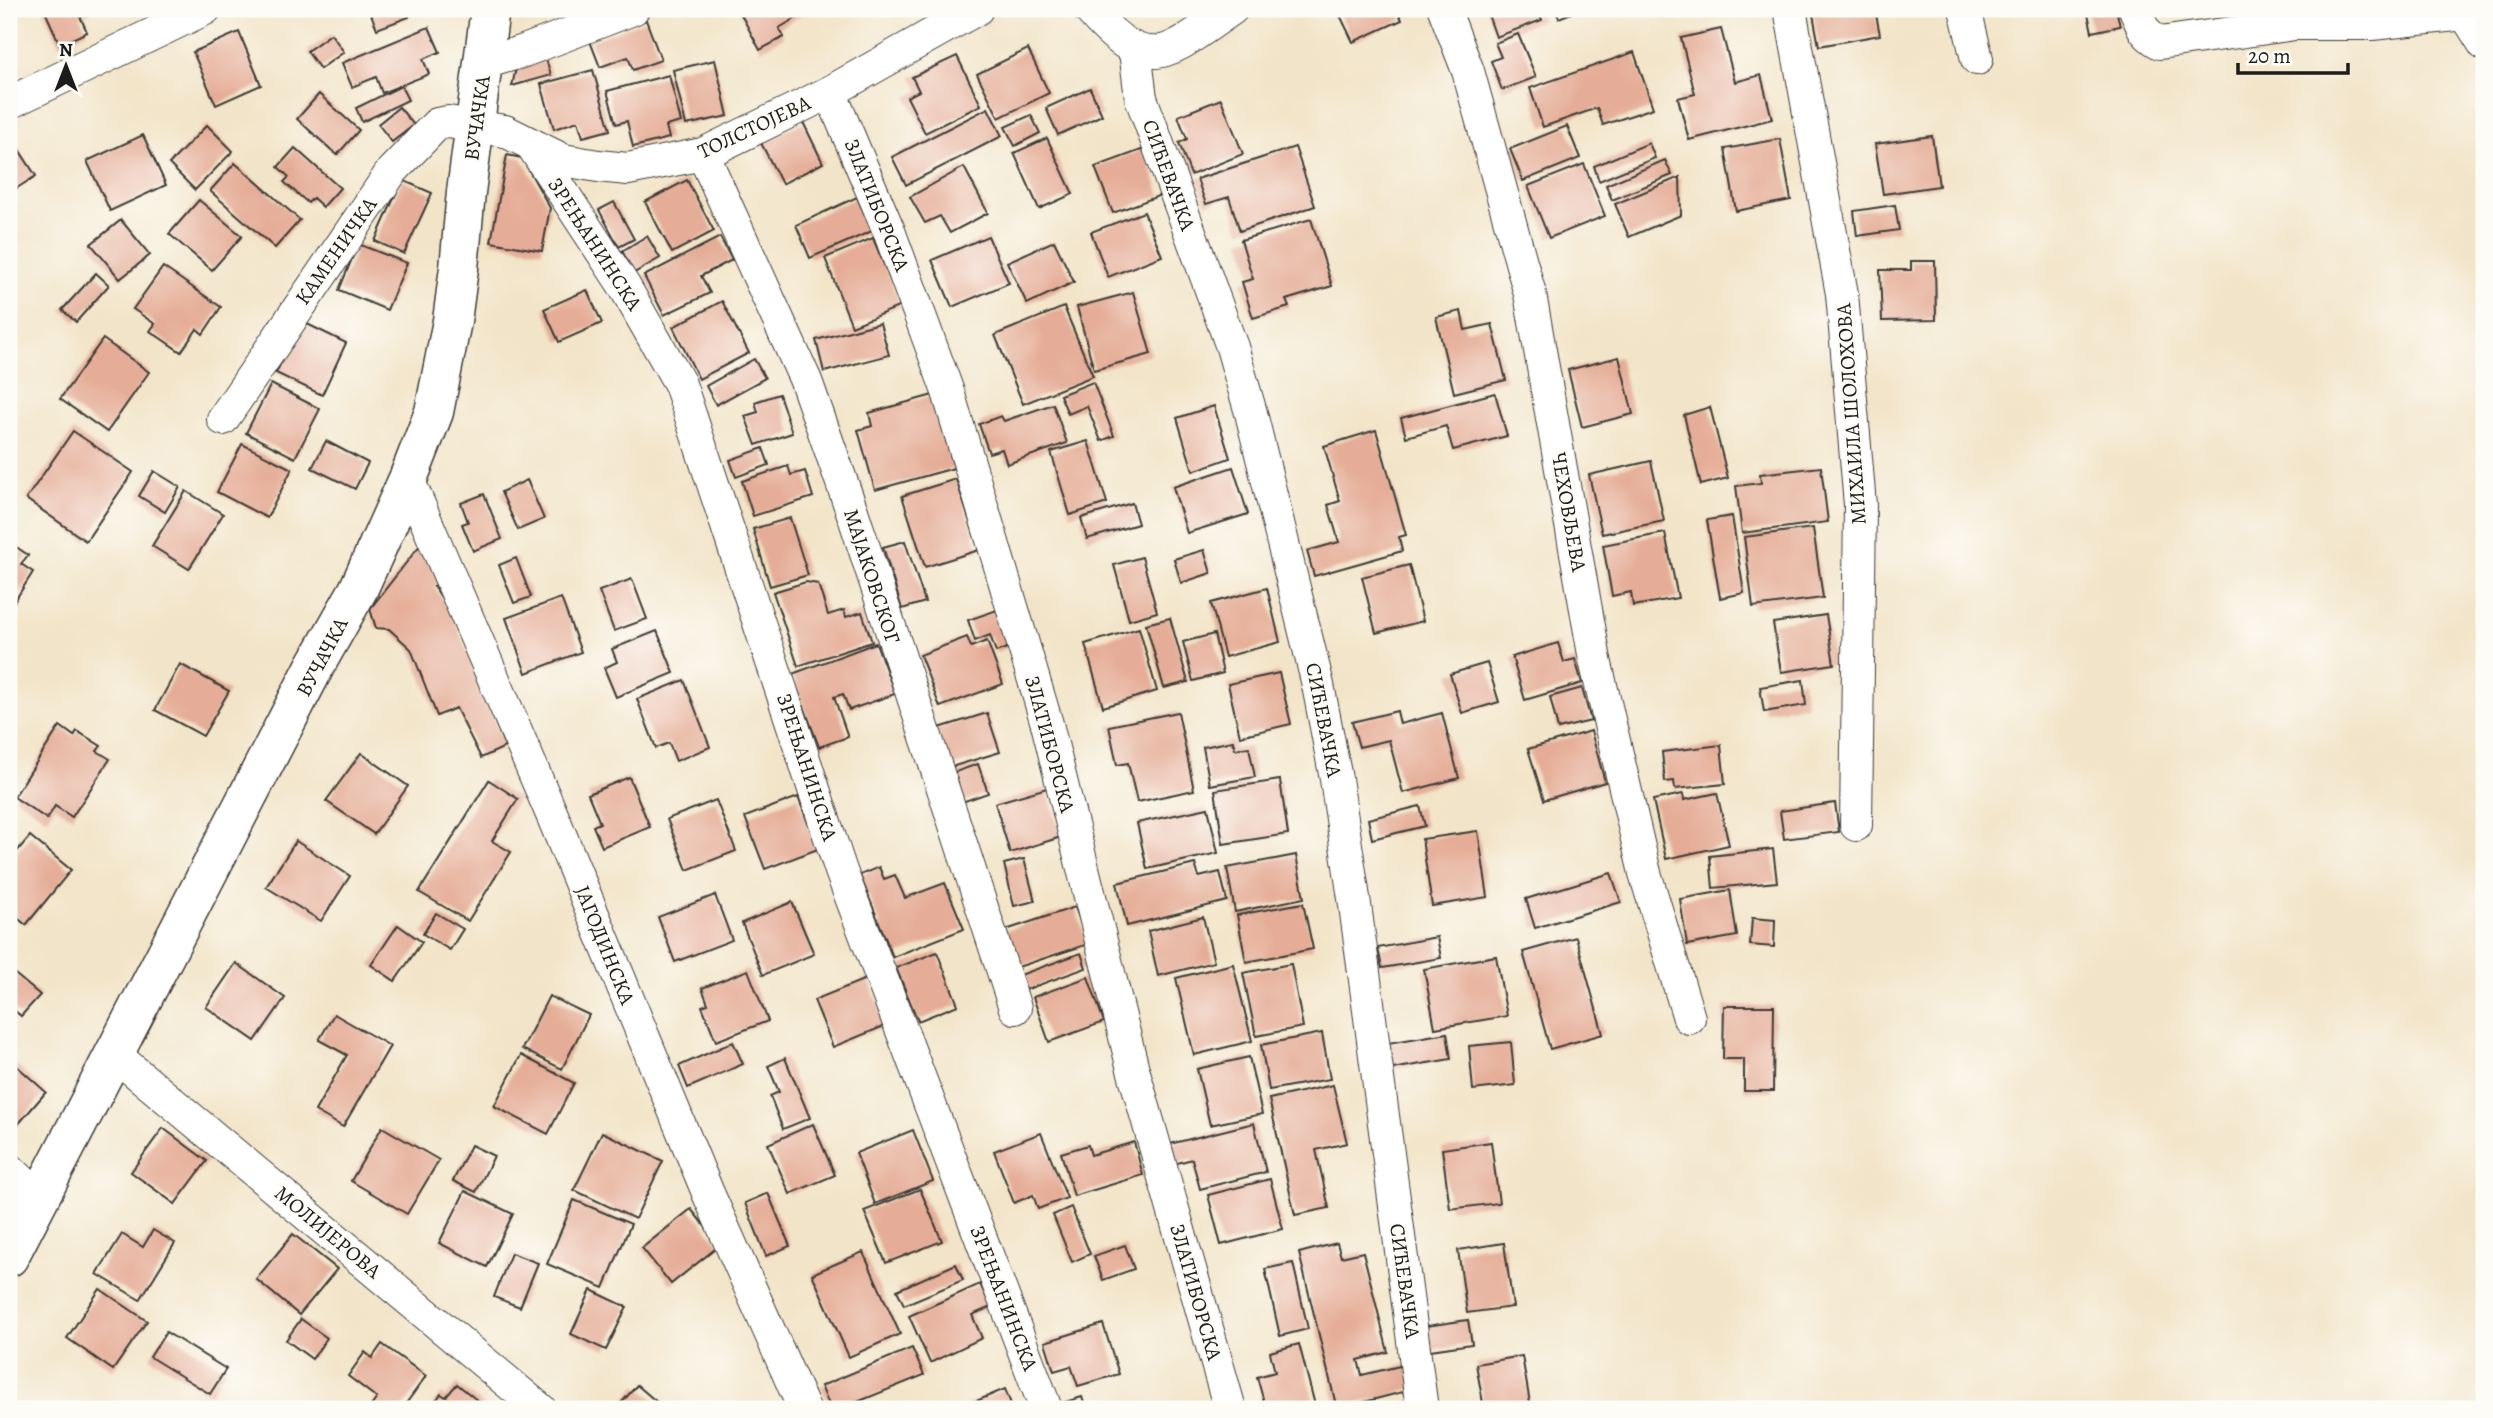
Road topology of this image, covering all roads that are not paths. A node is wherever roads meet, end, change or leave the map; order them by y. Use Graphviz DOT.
graph roads {
  1 [pos="205,9"];
  2 [pos="490,9"];
  3 [pos="633,9"];
  4 [pos="977,9"];
  5 [pos="1089,9"];
  6 [pos="1232,9"];
  7 [pos="1444,9"];
  8 [pos="1790,9"];
  9 [pos="1965,9"];
  10 [pos="2135,9"];
  11 [pos="2463,11"];
  12 [pos="2484,44"];
  13 [pos="1135,51"];
  14 [pos="1977,59"];
  15 [pos="484,63"];
  16 [pos="830,92"];
  17 [pos="9,103"];
  18 [pos="476,126"];
  19 [pos="531,144"];
  20 [pos="703,154"];
  21 [pos="223,419"];
  22 [pos="408,479"];
  23 [pos="1856,825"];
  24 [pos="1015,1008"];
  25 [pos="1689,1018"];
  26 [pos="115,1055"];
  27 [pos="9,1169"];
  28 [pos="39,1196"];
  29 [pos="9,1257"];
  30 [pos="540,1409"];
  31 [pos="804,1409"];
  32 [pos="1046,1409"];
  33 [pos="1230,1409"];
  34 [pos="1422,1409"];
  1 -- 17 [label="street"];
  2 -- 15 [label="street, ВУЧАЧКА"];
  3 -- 15 [label="street"];
  4 -- 16 [label="street, ТОЛСТОЈЕВА"];
  5 -- 13 [label="street"];
  6 -- 13 [label="street"];
  7 -- 25 [label="street, ЧЕХОВЉЕВА"];
  8 -- 23 [label="street, МИХАИЛА ШОЛОХОВА"];
  9 -- 14 [label="street"];
  10 -- 11 [label="street"];
  11 -- 12 [label="street"];
  13 -- 34 [label="street, СИЋЕВАЧКА"];
  15 -- 18 [label="street, ВУЧАЧКА"];
  16 -- 20 [label="street, ТОЛСТОЈЕВА"];
  16 -- 33 [label="street, ЗЛАТИБОРСКА"];
  18 -- 19 [label="street, ТОЛСТОЈЕВА"];
  18 -- 21 [label="street, КАМЕНИЧКА"];
  18 -- 22 [label="street, ВУЧАЧКА"];
  19 -- 20 [label="street, ТОЛСТОЈЕВА"];
  19 -- 32 [label="street, ЗРЕЊАНИНСКА"];
  20 -- 24 [label="street, МАЈАКОВСКОГ"];
  22 -- 26 [label="street, ВУЧАЧКА"];
  22 -- 31 [label="street, ЈАГОДИНСКА"];
  26 -- 28 [label="street, ВУЧАЧКА"];
  26 -- 30 [label="street, МОЛИЈЕРОВА"];
  27 -- 28 [label="street"];
  28 -- 29 [label="street, ВУЧАЧКА"];
}
